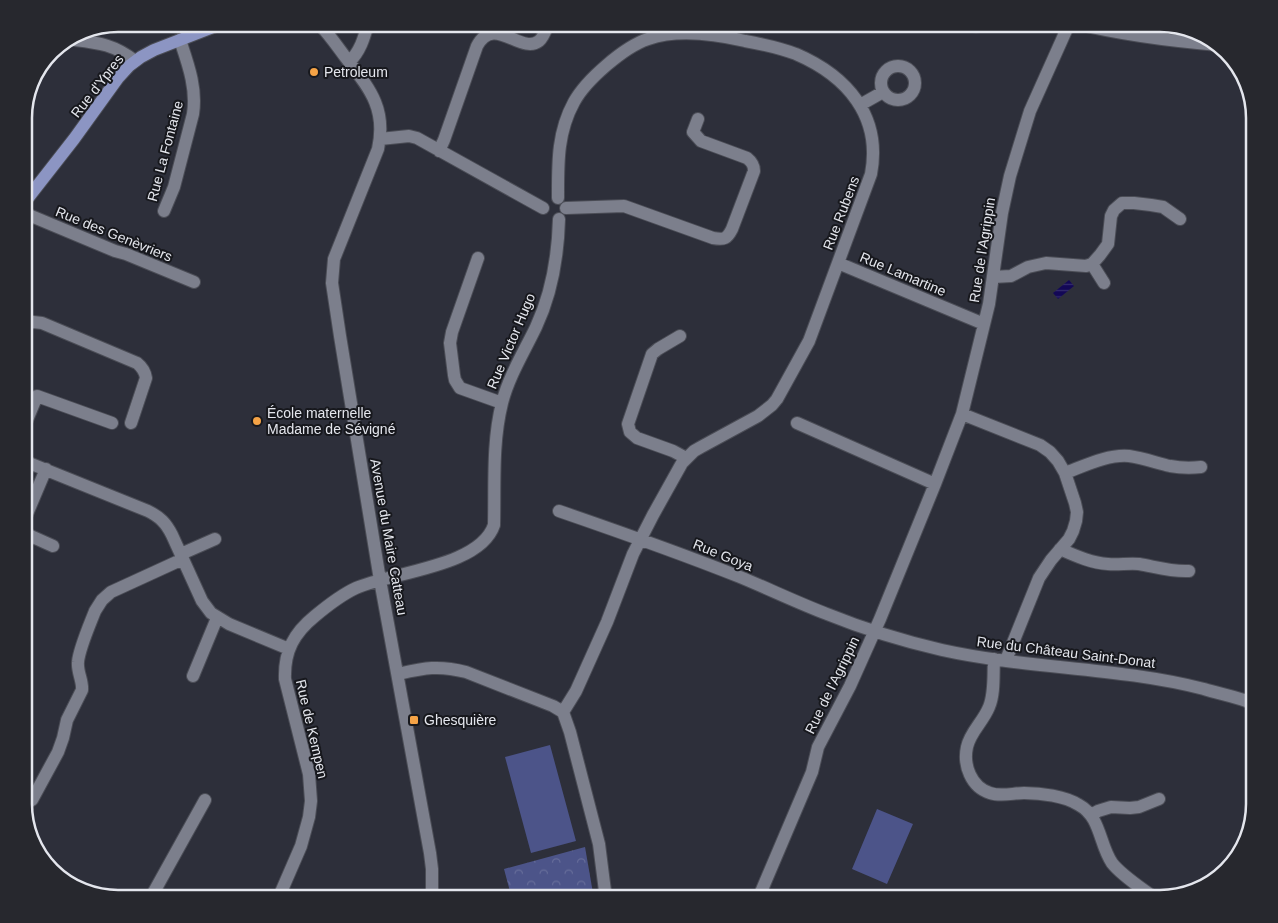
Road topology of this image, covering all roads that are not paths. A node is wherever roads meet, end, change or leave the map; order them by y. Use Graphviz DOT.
graph roads {
  1 [pos="200,32"];
  2 [pos="325,32"];
  3 [pos="365,32"];
  4 [pos="545,32"];
  5 [pos="1065,32"];
  6 [pos="1118,32"];
  7 [pos="180,40"];
  8 [pos="82,41"];
  9 [pos="1200,43"];
  10 [pos="135,61"];
  11 [pos="349,62"];
  12 [pos="883,92"];
  13 [pos="860,105"];
  14 [pos="698,119"];
  15 [pos="380,139"];
  16 [pos="439,151"];
  17 [pos="33,191"];
  18 [pos="543,208"];
  19 [pos="561,208"];
  20 [pos="164,211"];
  21 [pos="33,217"];
  22 [pos="1180,219"];
  23 [pos="478,258"];
  24 [pos="838,263"];
  25 [pos="1092,264"];
  26 [pos="993,277"];
  27 [pos="194,282"];
  28 [pos="1104,283"];
  29 [pos="33,322"];
  30 [pos="984,324"];
  31 [pos="680,336"];
  32 [pos="502,403"];
  33 [pos="33,406"];
  34 [pos="962,414"];
  35 [pos="112,423"];
  36 [pos="131,423"];
  37 [pos="797,423"];
  38 [pos="686,458"];
  39 [pos="33,465"];
  40 [pos="1201,467"];
  41 [pos="46,470"];
  42 [pos="1065,473"];
  43 [pos="935,484"];
  44 [pos="33,500"];
  45 [pos="559,511"];
  46 [pos="33,537"];
  47 [pos="215,539"];
  48 [pos="641,539"];
  49 [pos="53,546"];
  50 [pos="1060,549"];
  51 [pos="182,556"];
  52 [pos="1189,571"];
  53 [pos="380,580"];
  54 [pos="217,618"];
  55 [pos="874,630"];
  56 [pos="288,649"];
  57 [pos="1000,659"];
  58 [pos="398,674"];
  59 [pos="193,676"];
  60 [pos="1246,701"];
  61 [pos="562,712"];
  62 [pos="33,798"];
  63 [pos="1160,799"];
  64 [pos="205,800"];
  65 [pos="1091,815"];
  66 [pos="155,890"];
  67 [pos="282,890"];
  68 [pos="432,890"];
  69 [pos="605,890"];
  70 [pos="762,890"];
  71 [pos="1145,890"];
  1 -- 7 [label="main road, Rue d'Ypres"];
  2 -- 11 [label="street, Avenue du Maire Catteau"];
  3 -- 11 [label="street"];
  4 -- 16 [label="street"];
  5 -- 26 [label="street, Rue de l'Agrippin"];
  6 -- 9 [label="street"];
  7 -- 10 [label="main road, Rue d'Ypres"];
  7 -- 20 [label="street, Rue La Fontaine"];
  8 -- 10 [label="street"];
  10 -- 17 [label="main road, Rue d'Ypres"];
  11 -- 15 [label="street, Avenue du Maire Catteau"];
  12 -- 13 [label="street"];
  13 -- 19 [label="street, Rue Rubens"];
  13 -- 24 [label="street, Rue Rubens"];
  14 -- 19 [label="street"];
  15 -- 16 [label="street"];
  15 -- 53 [label="street, Avenue du Maire Catteau"];
  16 -- 18 [label="street"];
  18 -- 19 [label="street"];
  18 -- 19 [label="street"];
  19 -- 32 [label="street, Rue Victor Hugo"];
  21 -- 27 [label="street, Rue des Genèvriers"];
  22 -- 25 [label="street"];
  23 -- 32 [label="street"];
  24 -- 30 [label="street, Rue Lamartine"];
  24 -- 38 [label="street, Rue Rubens"];
  25 -- 26 [label="street"];
  25 -- 28 [label="street"];
  26 -- 30 [label="street, Rue de l'Agrippin"];
  29 -- 36 [label="street"];
  30 -- 34 [label="street, Rue de l'Agrippin"];
  31 -- 38 [label="street"];
  32 -- 53 [label="street, Rue Victor Hugo"];
  33 -- 35 [label="street"];
  34 -- 42 [label="street"];
  34 -- 43 [label="street, Rue de l'Agrippin"];
  37 -- 43 [label="street"];
  38 -- 48 [label="street"];
  39 -- 41 [label="street"];
  40 -- 42 [label="street"];
  41 -- 44 [label="street"];
  41 -- 51 [label="street"];
  42 -- 50 [label="street"];
  43 -- 55 [label="street, Rue de l'Agrippin"];
  45 -- 48 [label="street, Rue Goya"];
  46 -- 49 [label="street"];
  47 -- 51 [label="street"];
  48 -- 55 [label="street, Rue Goya"];
  48 -- 61 [label="street"];
  50 -- 52 [label="street"];
  50 -- 57 [label="street"];
  51 -- 54 [label="street"];
  51 -- 62 [label="street"];
  53 -- 56 [label="street, Rue de Kempen"];
  53 -- 58 [label="street, Avenue du Maire Catteau"];
  54 -- 56 [label="street"];
  54 -- 59 [label="street"];
  55 -- 57 [label="street, Rue du Château Saint-Donat"];
  55 -- 70 [label="street, Rue de l'Agrippin"];
  56 -- 67 [label="street, Rue de Kempen"];
  57 -- 60 [label="street, Rue du Château Saint-Donat"];
  57 -- 65 [label="street"];
  58 -- 61 [label="street"];
  58 -- 68 [label="street, Avenue du Maire Catteau"];
  61 -- 69 [label="street"];
  63 -- 65 [label="street"];
  64 -- 66 [label="street"];
  65 -- 71 [label="street"];
}
